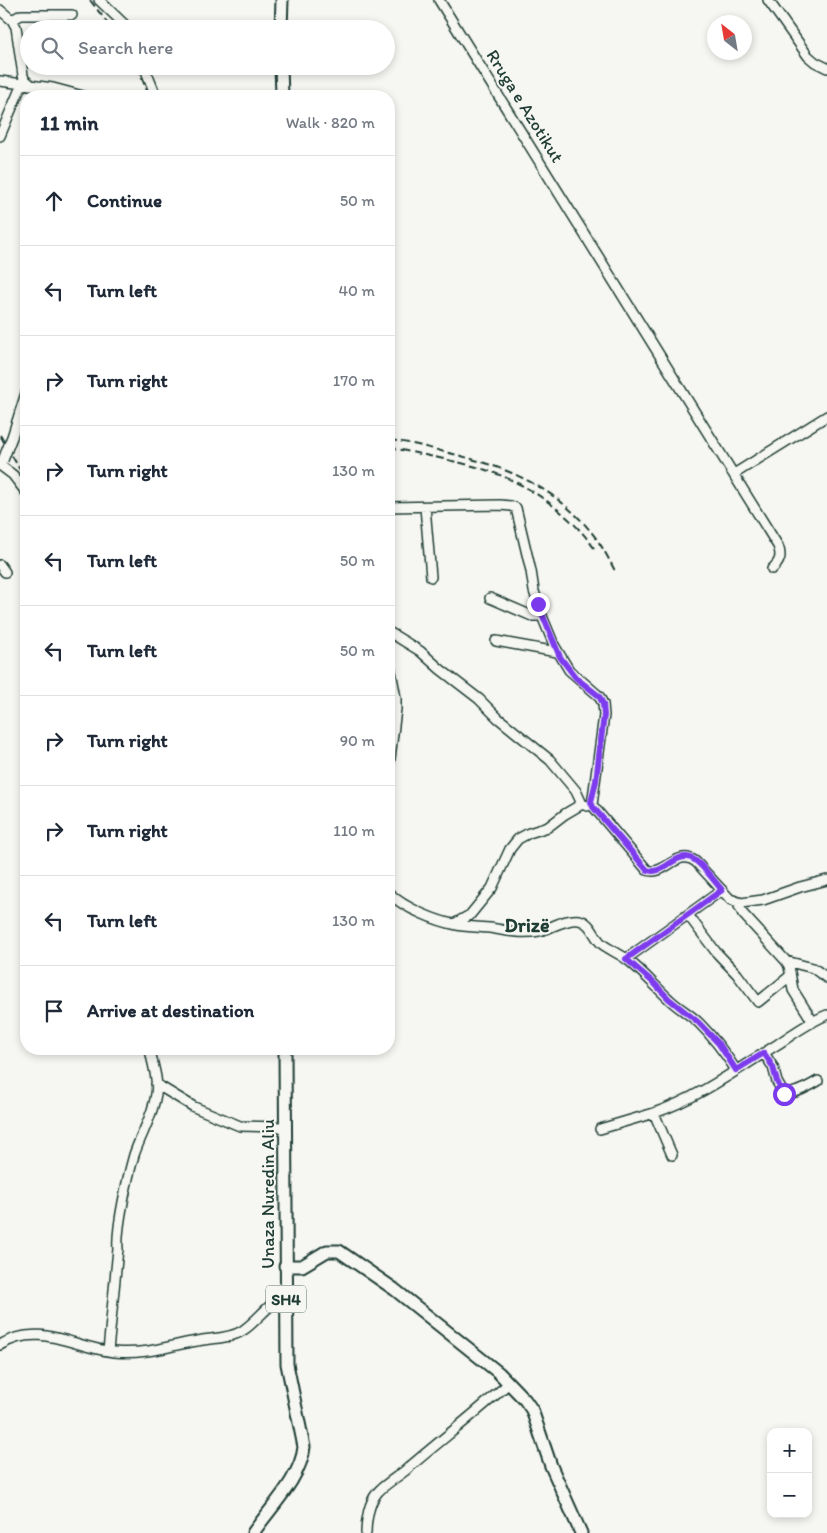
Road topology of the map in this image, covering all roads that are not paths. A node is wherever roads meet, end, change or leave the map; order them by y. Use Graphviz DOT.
graph roads {
  1 [pos="99,0"];
  2 [pos="282,0"];
  3 [pos="439,0"];
  4 [pos="768,0"];
  5 [pos="0,10"];
  6 [pos="72,16"];
  7 [pos="12,20"];
  8 [pos="120,20"];
  9 [pos="282,20"];
  10 [pos="20,54"];
  11 [pos="827,68"];
  12 [pos="23,75"];
  13 [pos="148,75"];
  14 [pos="281,75"];
  15 [pos="0,81"];
  16 [pos="26,85"];
  17 [pos="23,90"];
  18 [pos="51,90"];
  19 [pos="154,90"];
  20 [pos="282,90"];
  21 [pos="20,97"];
  22 [pos="0,136"];
  23 [pos="20,412"];
  24 [pos="827,416"];
  25 [pos="1,465"];
  26 [pos="734,474"];
  27 [pos="20,484"];
  28 [pos="395,507"];
  29 [pos="425,507"];
  30 [pos="772,569"];
  31 [pos="431,576"];
  32 [pos="490,598"];
  33 [pos="542,616"];
  34 [pos="395,636"];
  35 [pos="496,640"];
  36 [pos="557,652"];
  37 [pos="395,693"];
  38 [pos="395,717"];
  39 [pos="587,805"];
  40 [pos="827,880"];
  41 [pos="722,890"];
  42 [pos="395,898"];
  43 [pos="737,902"];
  44 [pos="688,915"];
  45 [pos="454,924"];
  46 [pos="626,959"];
  47 [pos="786,961"];
  48 [pos="790,976"];
  49 [pos="827,978"];
  50 [pos="827,1015"];
  51 [pos="813,1022"];
  52 [pos="764,1053"];
  53 [pos="151,1055"];
  54 [pos="284,1055"];
  55 [pos="736,1070"];
  56 [pos="818,1081"];
  57 [pos="156,1084"];
  58 [pos="654,1113"];
  59 [pos="285,1127"];
  60 [pos="600,1129"];
  61 [pos="672,1155"];
  62 [pos="285,1266"];
  63 [pos="286,1295"];
  64 [pos="0,1345"];
  65 [pos="108,1351"];
  66 [pos="509,1383"];
  67 [pos="253,1533"];
  68 [pos="366,1533"];
  69 [pos="581,1533"];
  1 -- 8 [label="street"];
  2 -- 9 [label="main road"];
  3 -- 26 [label="street, Rruga e Azotikut"];
  4 -- 11 [label="street"];
  5 -- 7 [label="street"];
  6 -- 7 [label="street"];
  7 -- 10 [label="street"];
  12 -- 16 [label="street"];
  13 -- 19 [label="street"];
  14 -- 20 [label="main road"];
  15 -- 16 [label="street"];
  16 -- 17 [label="street"];
  16 -- 18 [label="street"];
  21 -- 22 [label="street"];
  23 -- 25 [label="street, bridge"];
  24 -- 26 [label="street"];
  25 -- 27 [label="street"];
  26 -- 30 [label="street, Rruga e Azotikut"];
  28 -- 29 [label="street"];
  29 -- 31 [label="street"];
  29 -- 33 [label="street"];
  32 -- 33 [label="street"];
  33 -- 36 [label="street"];
  34 -- 39 [label="street"];
  35 -- 36 [label="street"];
  36 -- 39 [label="street"];
  37 -- 38 [label="street"];
  39 -- 41 [label="street"];
  39 -- 45 [label="street"];
  40 -- 43 [label="street"];
  41 -- 43 [label="street"];
  41 -- 44 [label="street"];
  42 -- 45 [label="street"];
  43 -- 47 [label="street"];
  44 -- 46 [label="street"];
  44 -- 48 [label="street"];
  45 -- 46 [label="street"];
  46 -- 55 [label="street"];
  47 -- 48 [label="street"];
  47 -- 49 [label="street"];
  48 -- 51 [label="street"];
  50 -- 51 [label="street"];
  51 -- 52 [label="street"];
  52 -- 55 [label="street"];
  52 -- 56 [label="street"];
  53 -- 57 [label="street"];
  54 -- 59 [label="main road, Unaza Nuredin Aliu / SH4"];
  55 -- 58 [label="street"];
  57 -- 59 [label="street"];
  57 -- 65 [label="street"];
  58 -- 60 [label="street"];
  58 -- 61 [label="street"];
  59 -- 62 [label="main road, Unaza Nuredin Aliu / SH4"];
  62 -- 63 [label="main road, Unaza Nuredin Aliu / SH4"];
  62 -- 66 [label="main road"];
  63 -- 65 [label="street"];
  63 -- 67 [label="main road, Unaza Nuredin Aliu / SH4"];
  64 -- 65 [label="street"];
  66 -- 68 [label="street"];
  66 -- 69 [label="main road"];
}
